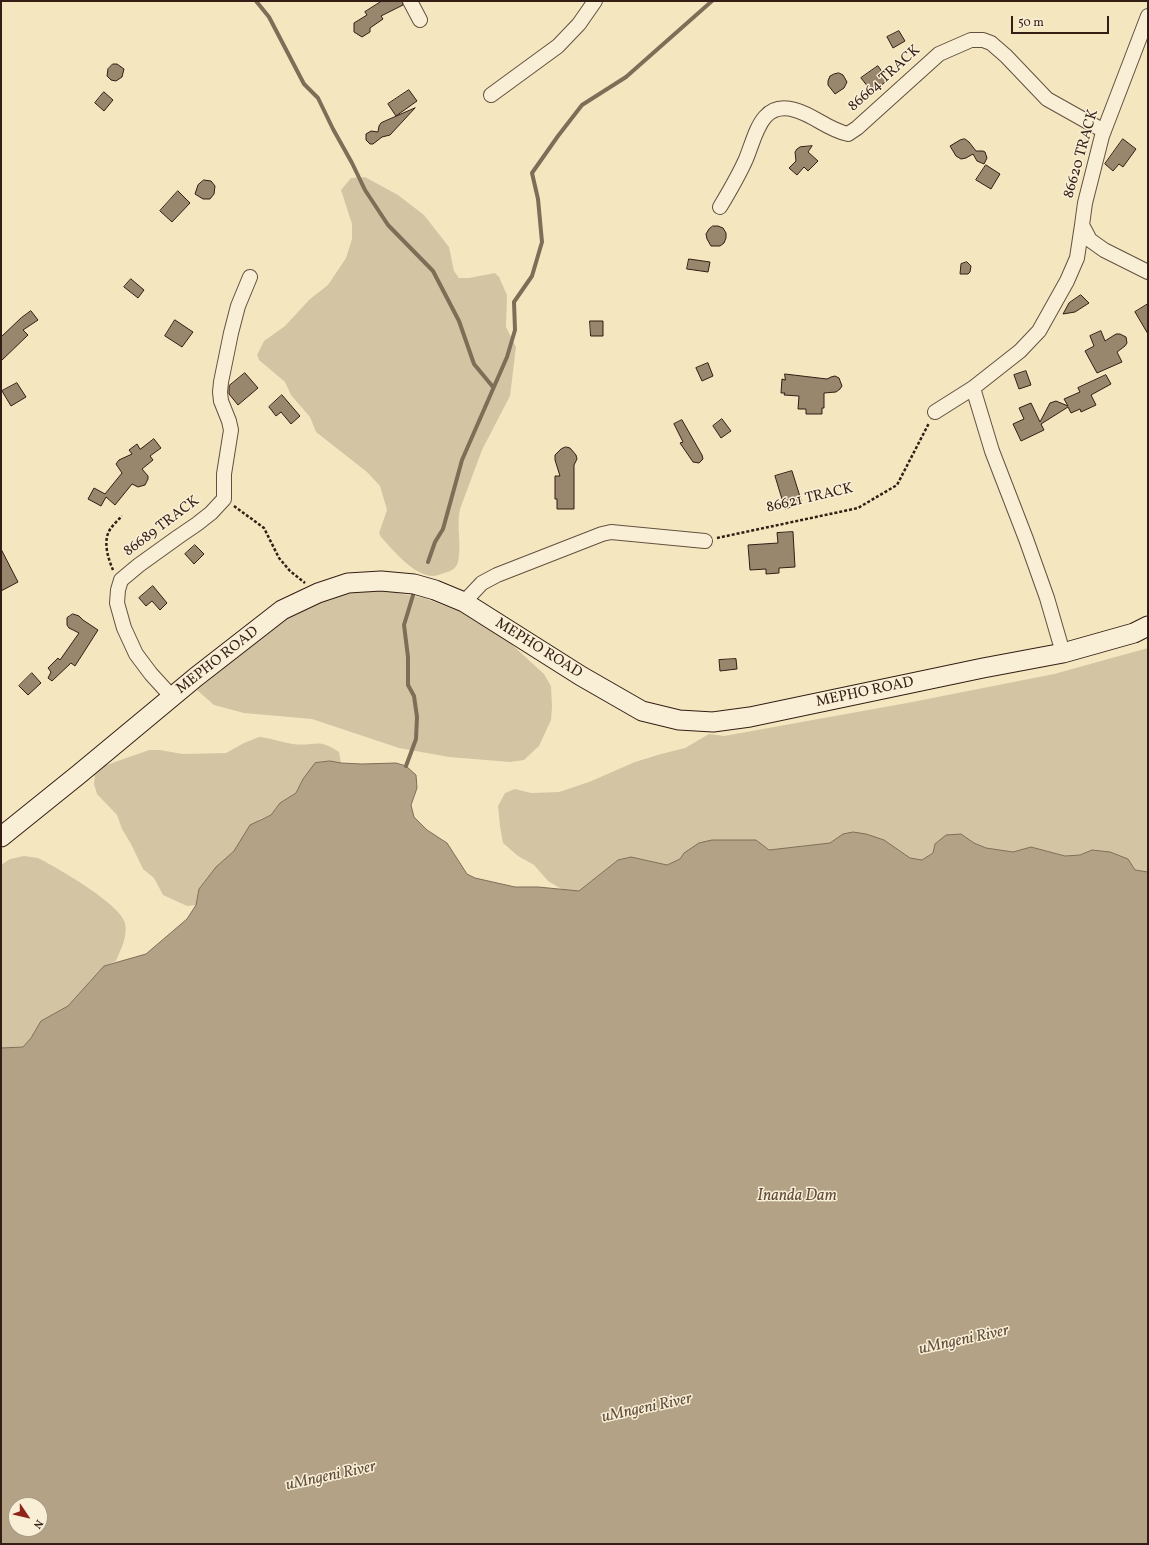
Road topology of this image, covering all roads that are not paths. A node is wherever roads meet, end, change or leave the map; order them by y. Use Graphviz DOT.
graph roads {
  1 [pos="410,1"];
  2 [pos="595,1"];
  3 [pos="1148,16"];
  4 [pos="420,20"];
  5 [pos="491,95"];
  6 [pos="1104,131"];
  7 [pos="720,207"];
  8 [pos="1082,225"];
  9 [pos="1148,272"];
  10 [pos="250,276"];
  11 [pos="973,388"];
  12 [pos="935,412"];
  13 [pos="705,541"];
  14 [pos="464,602"];
  15 [pos="1148,626"];
  16 [pos="1063,653"];
  17 [pos="172,697"];
  18 [pos="1,837"];
  1 -- 4 [label="street"];
  2 -- 5 [label="street"];
  3 -- 6 [label="street, 86620 TRACK"];
  6 -- 7 [label="street, 86664 TRACK"];
  6 -- 8 [label="street, 86620 TRACK"];
  8 -- 9 [label="street"];
  8 -- 11 [label="street"];
  10 -- 17 [label="street, 86689 TRACK"];
  11 -- 12 [label="street"];
  11 -- 16 [label="street"];
  13 -- 14 [label="street"];
  14 -- 16 [label="street, MEPHO ROAD"];
  14 -- 17 [label="street, MEPHO ROAD"];
  15 -- 16 [label="street, MEPHO ROAD"];
  17 -- 18 [label="street, MEPHO ROAD"];
}
